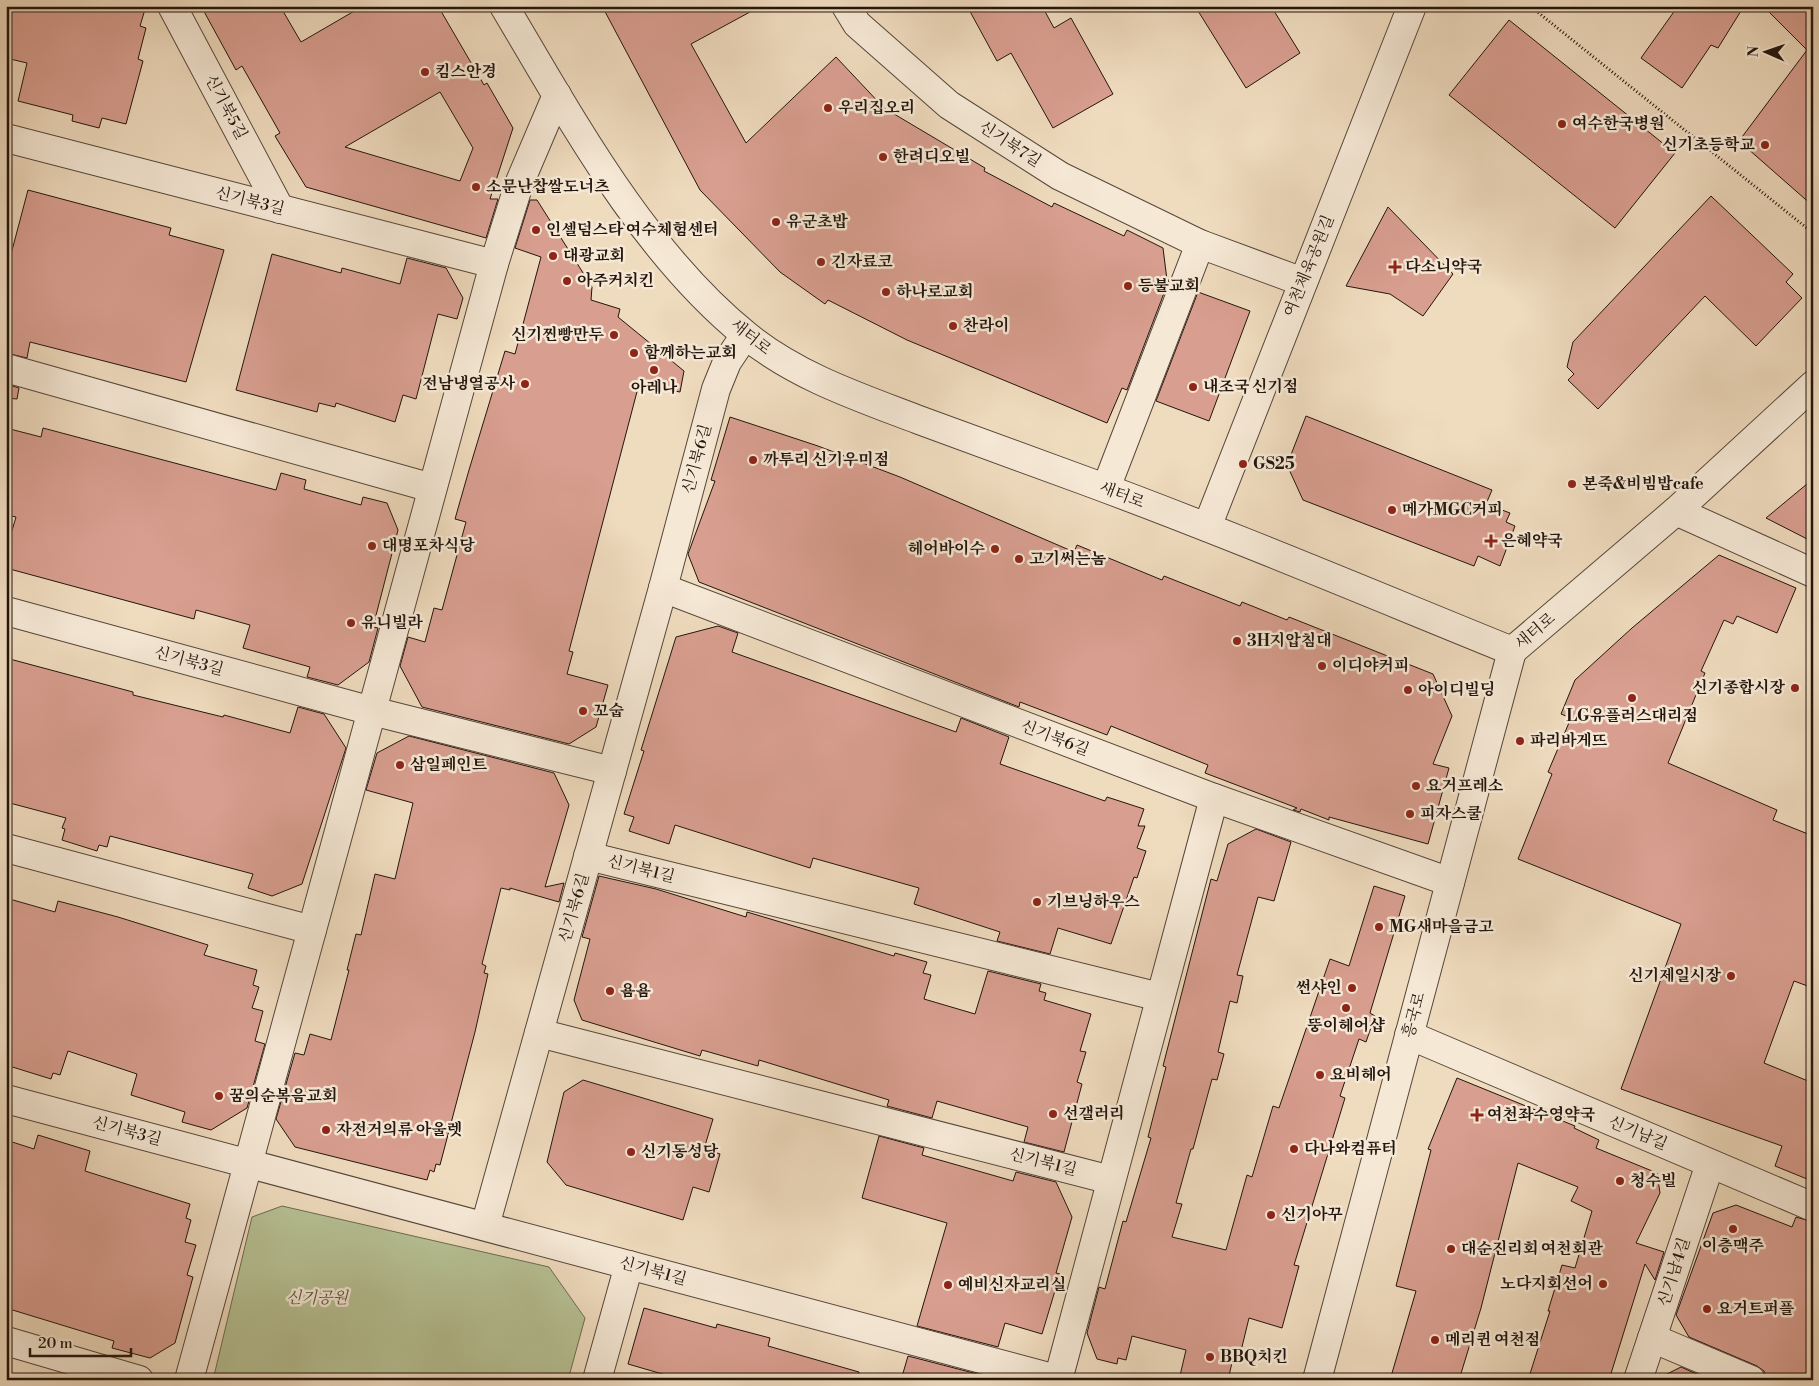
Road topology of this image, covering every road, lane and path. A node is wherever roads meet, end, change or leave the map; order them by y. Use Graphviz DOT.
graph roads {
  1 [pos="172,6"];
  2 [pos="504,6"];
  3 [pos="846,6"];
  4 [pos="1412,6"];
  5 [pos="1530,6"];
  6 [pos="557,95"];
  7 [pos="6,138"];
  8 [pos="280,208"];
  9 [pos="1813,233"];
  10 [pos="1200,244"];
  11 [pos="494,264"];
  12 [pos="1303,282"];
  13 [pos="745,335"];
  14 [pos="6,368"];
  15 [pos="1813,385"];
  16 [pos="432,488"];
  17 [pos="1106,488"];
  18 [pos="1676,511"];
  19 [pos="1206,527"];
  20 [pos="1813,572"];
  21 [pos="663,588"];
  22 [pos="6,611"];
  23 [pos="1512,651"];
  24 [pos="372,711"];
  25 [pos="612,771"];
  26 [pos="1214,798"];
  27 [pos="6,848"];
  28 [pos="588,856"];
  29 [pos="1450,882"];
  30 [pos="312,930"];
  31 [pos="1160,997"];
  32 [pos="539,1033"];
  33 [pos="1409,1035"];
  34 [pos="6,1099"];
  35 [pos="248,1163"];
  36 [pos="1710,1164"];
  37 [pos="1111,1180"];
  38 [pos="1813,1207"];
  39 [pos="484,1226"];
  40 [pos="629,1265"];
  41 [pos="1652,1338"];
  42 [pos="6,1341"];
  43 [pos="139,1380"];
  44 [pos="189,1380"];
  45 [pos="597,1380"];
  46 [pos="1058,1380"];
  47 [pos="1317,1380"];
  48 [pos="1638,1380"];
  49 [pos="1751,1380"];
  1 -- 8 [label="street, 신기북5길"];
  2 -- 6 [label="street, 새터로"];
  3 -- 10 [label="street, 신기북7길"];
  4 -- 12 [label="street, 여천체육공원길"];
  5 -- 9 [label="path"];
  6 -- 11 [label="street"];
  6 -- 13 [label="street, 새터로"];
  7 -- 8 [label="street, 신기북3길"];
  8 -- 11 [label="street, 신기북3길"];
  10 -- 12 [label="street, 신기북7길"];
  10 -- 17 [label="street"];
  11 -- 16 [label="street"];
  12 -- 19 [label="street, 여천체육공원길"];
  13 -- 17 [label="street, 새터로"];
  13 -- 21 [label="street, 신기북6길"];
  14 -- 16 [label="street"];
  15 -- 18 [label="street, 새터로"];
  16 -- 24 [label="street"];
  17 -- 19 [label="street, 새터로"];
  18 -- 20 [label="street"];
  18 -- 23 [label="street, 새터로"];
  19 -- 23 [label="street, 새터로"];
  21 -- 25 [label="street, 신기북6길"];
  21 -- 26 [label="street, 신기북6길"];
  22 -- 24 [label="street, 신기북3길"];
  23 -- 29 [label="street, 흥국로"];
  24 -- 25 [label="street, 신기북3길"];
  24 -- 30 [label="street"];
  25 -- 28 [label="street, 신기북6길"];
  26 -- 29 [label="street, 신기북6길"];
  26 -- 31 [label="street, 신기북1길"];
  27 -- 30 [label="street"];
  28 -- 31 [label="street, 신기북1길"];
  28 -- 32 [label="street, 신기북6길"];
  29 -- 33 [label="street, 흥국로"];
  30 -- 35 [label="street"];
  31 -- 37 [label="street, 신기북1길"];
  32 -- 37 [label="street, 신기북1길"];
  32 -- 39 [label="street, 신기북6길"];
  33 -- 36 [label="street, 신기남길"];
  33 -- 47 [label="street, 흥국로"];
  34 -- 35 [label="street, 신기북3길"];
  35 -- 39 [label="street, 신기북1길"];
  35 -- 44 [label="street"];
  36 -- 38 [label="street, 신기남길"];
  36 -- 41 [label="street, 신기남4길"];
  37 -- 46 [label="street, 신기북1길"];
  39 -- 40 [label="street, 신기북1길"];
  40 -- 45 [label="street"];
  40 -- 46 [label="street, 신기북1길"];
  41 -- 48 [label="street, 신기남4길"];
  41 -- 49 [label="street"];
  42 -- 43 [label="street"];
}
